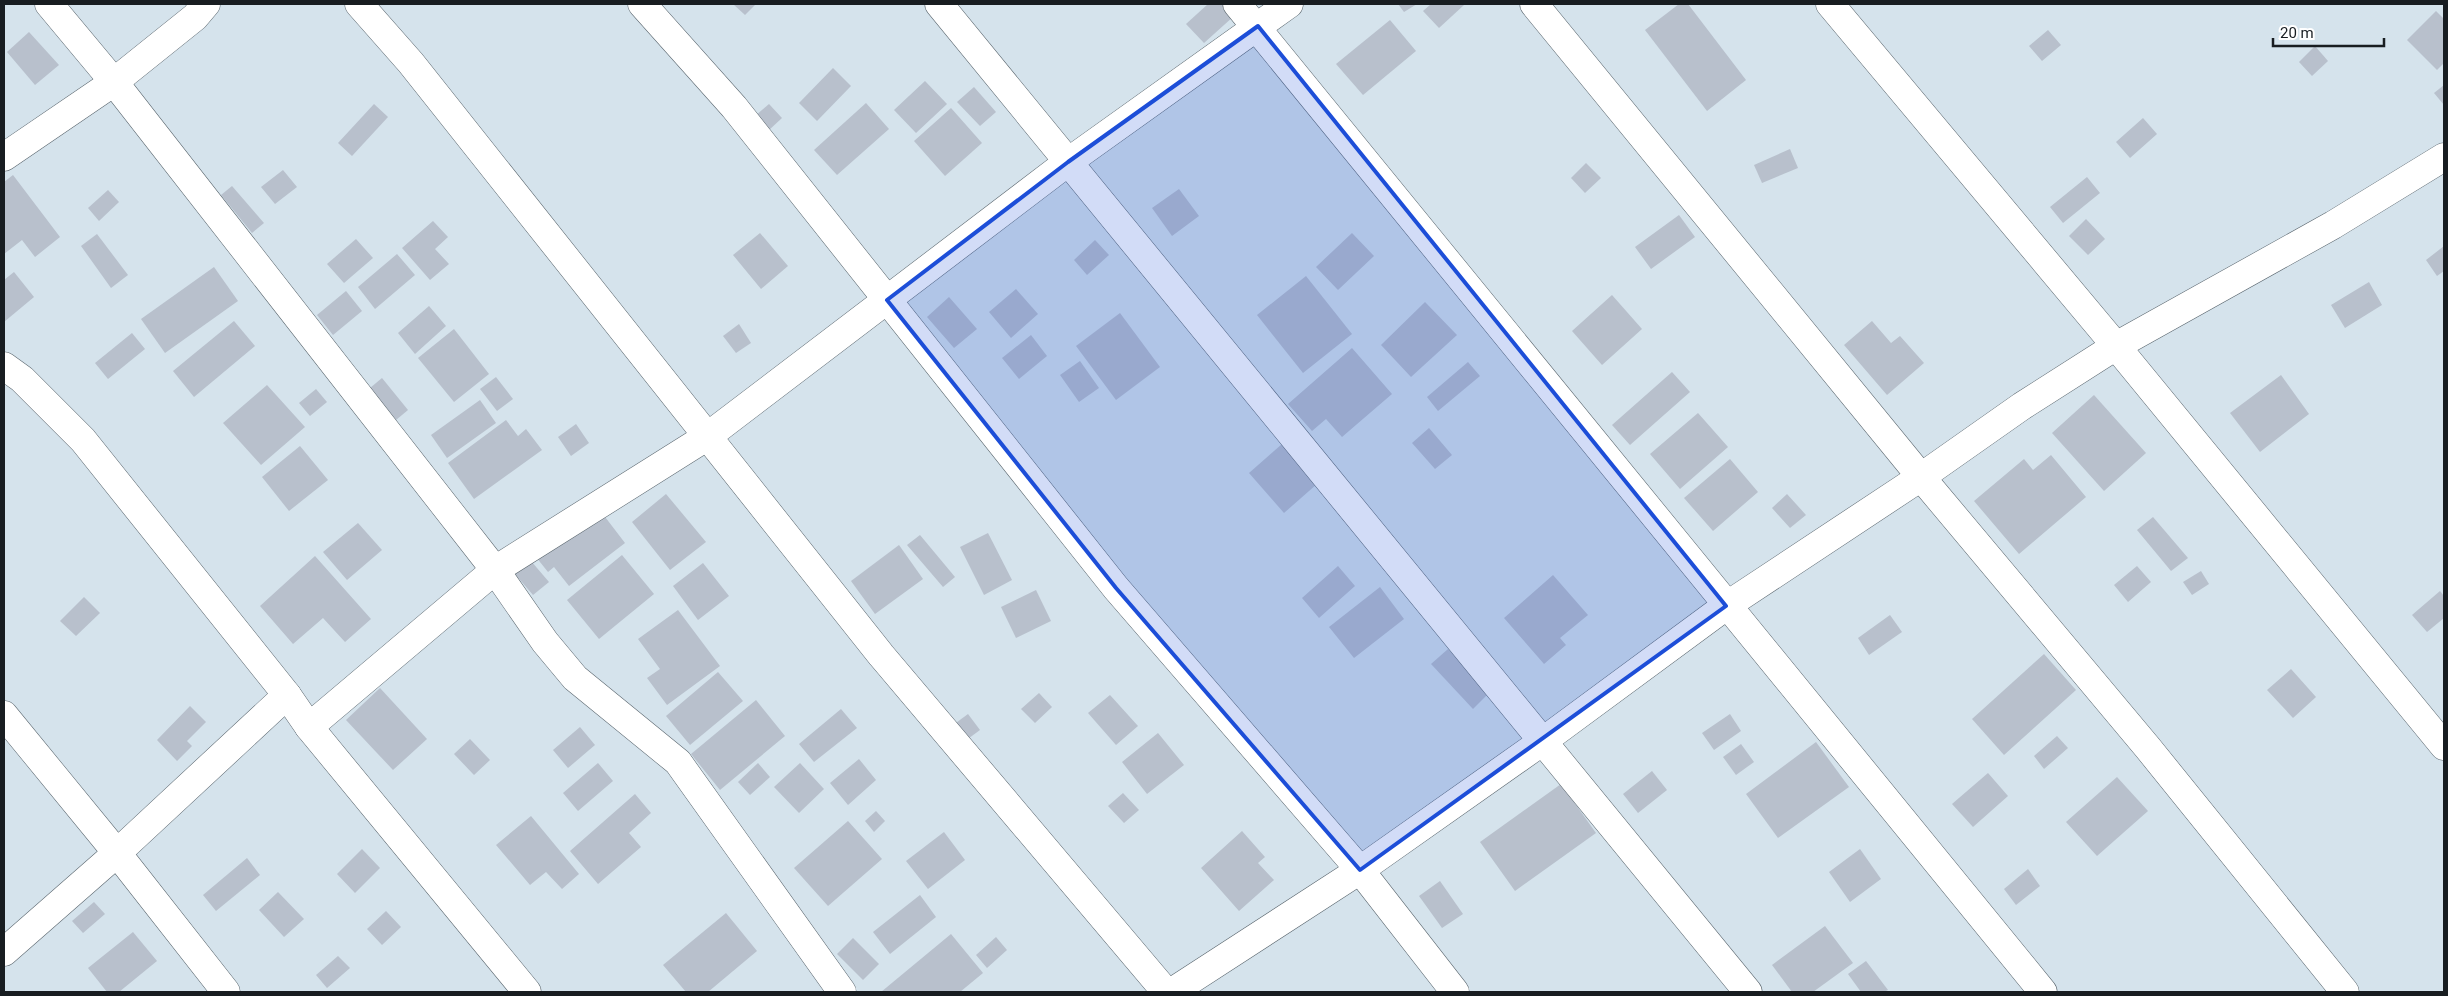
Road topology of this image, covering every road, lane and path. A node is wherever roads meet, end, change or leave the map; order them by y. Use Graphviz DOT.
graph roads {
  1 [pos="49,4"];
  2 [pos="206,4"];
  3 [pos="359,4"];
  4 [pos="642,4"];
  5 [pos="939,4"];
  6 [pos="1238,4"];
  7 [pos="1289,4"];
  8 [pos="1534,4"];
  9 [pos="1830,4"];
  10 [pos="1258,26"];
  11 [pos="114,82"];
  12 [pos="4,157"];
  13 [pos="2444,157"];
  14 [pos="1068,162"];
  15 [pos="887,300"];
  16 [pos="2116,346"];
  17 [pos="4,366"];
  18 [pos="708,436"];
  19 [pos="1921,476"];
  20 [pos="495,570"];
  21 [pos="1726,606"];
  22 [pos="287,695"];
  23 [pos="4,715"];
  24 [pos="309,727"];
  25 [pos="1543,740"];
  26 [pos="2444,746"];
  27 [pos="117,853"];
  28 [pos="1360,870"];
  29 [pos="4,952"];
  30 [pos="226,992"];
  31 [pos="527,992"];
  32 [pos="842,992"];
  33 [pos="1166,992"];
  34 [pos="1172,992"];
  35 [pos="1455,992"];
  36 [pos="1748,992"];
  37 [pos="2042,992"];
  38 [pos="2345,992"];
  1 -- 11 [label="street"];
  2 -- 11 [label="street"];
  3 -- 18 [label="street"];
  4 -- 15 [label="street"];
  5 -- 14 [label="street"];
  6 -- 10 [label="street"];
  7 -- 10 [label="street"];
  8 -- 19 [label="street"];
  9 -- 16 [label="street"];
  10 -- 14 [label="street"];
  10 -- 21 [label="street"];
  11 -- 12 [label="street"];
  11 -- 20 [label="street"];
  13 -- 16 [label="street"];
  14 -- 15 [label="street"];
  14 -- 25 [label="street"];
  15 -- 18 [label="street"];
  15 -- 28 [label="street"];
  16 -- 19 [label="street"];
  16 -- 26 [label="street"];
  17 -- 22 [label="street"];
  18 -- 20 [label="street"];
  18 -- 33 [label="street"];
  19 -- 21 [label="street"];
  19 -- 38 [label="street"];
  20 -- 24 [label="street"];
  20 -- 32 [label="street"];
  21 -- 25 [label="street"];
  21 -- 37 [label="street"];
  22 -- 24 [label="street"];
  22 -- 27 [label="street"];
  23 -- 27 [label="street"];
  24 -- 31 [label="street"];
  25 -- 28 [label="street"];
  25 -- 36 [label="street"];
  27 -- 29 [label="street"];
  27 -- 30 [label="street"];
  28 -- 34 [label="street"];
  28 -- 35 [label="street"];
}
